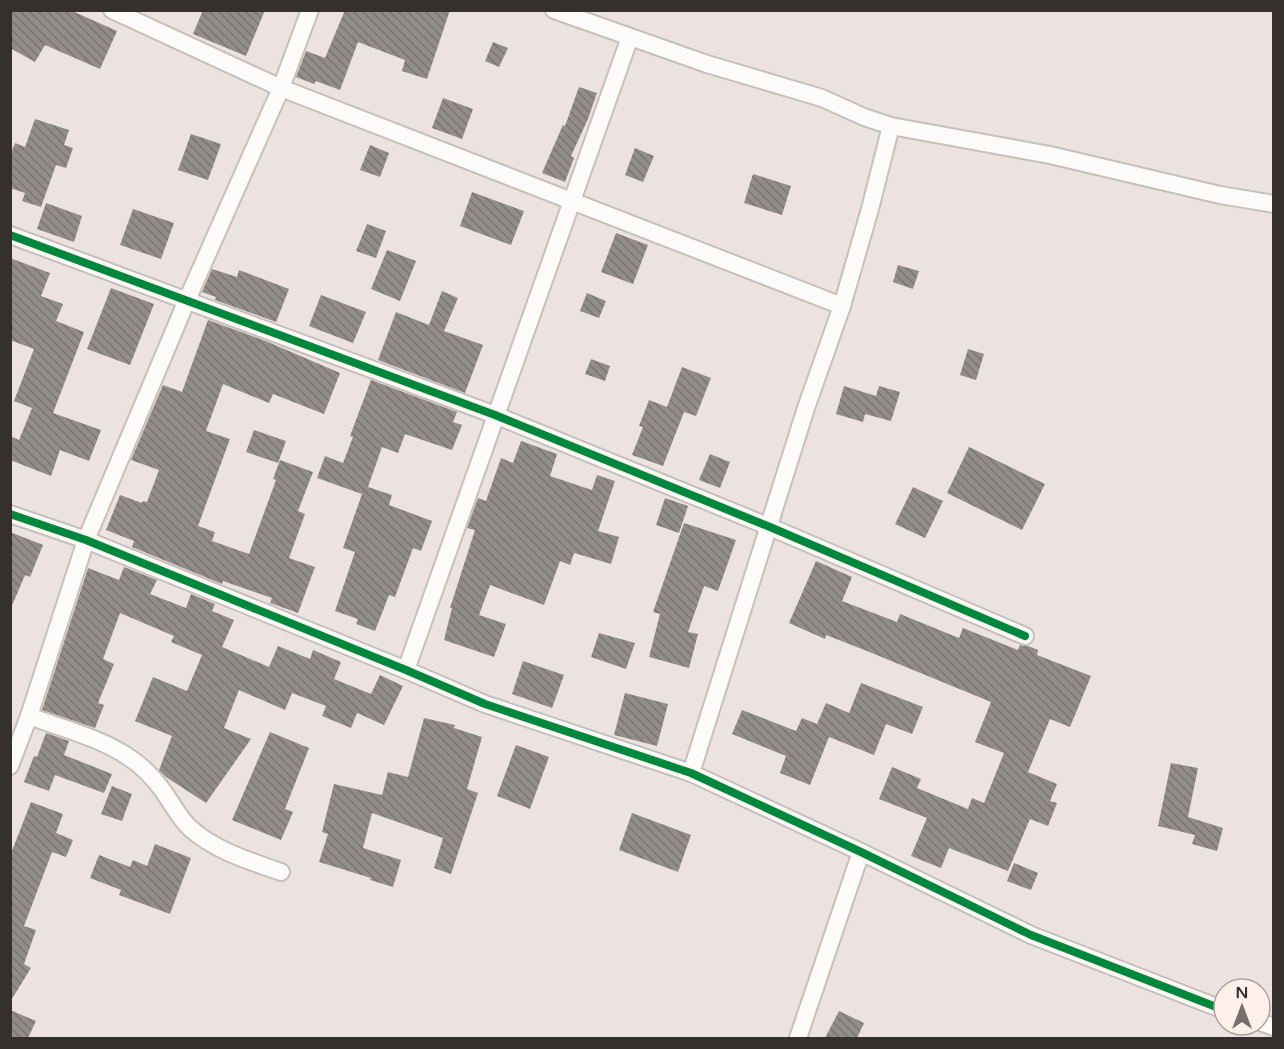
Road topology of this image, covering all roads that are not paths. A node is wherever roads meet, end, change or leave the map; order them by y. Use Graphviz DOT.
graph roads {
  1 [pos="112,10"];
  2 [pos="310,10"];
  3 [pos="554,10"];
  4 [pos="630,37"];
  5 [pos="281,88"];
  6 [pos="891,126"];
  7 [pos="571,200"];
  8 [pos="1274,204"];
  9 [pos="10,235"];
  10 [pos="187,300"];
  11 [pos="842,306"];
  12 [pos="495,415"];
  13 [pos="10,514"];
  14 [pos="770,527"];
  15 [pos="86,540"];
  16 [pos="1025,636"];
  17 [pos="406,670"];
  18 [pos="29,717"];
  19 [pos="10,766"];
  20 [pos="691,773"];
  21 [pos="861,852"];
  22 [pos="281,872"];
  23 [pos="1212,1005"];
  24 [pos="798,1038"];
  1 -- 5 [label="street"];
  2 -- 5 [label="street"];
  3 -- 4 [label="street"];
  4 -- 6 [label="street"];
  4 -- 7 [label="street"];
  5 -- 7 [label="street"];
  5 -- 10 [label="street"];
  6 -- 8 [label="street"];
  6 -- 11 [label="street"];
  7 -- 11 [label="street"];
  7 -- 12 [label="street"];
  9 -- 10 [label="street"];
  10 -- 12 [label="street"];
  10 -- 15 [label="street"];
  11 -- 14 [label="street"];
  12 -- 14 [label="street"];
  12 -- 17 [label="street"];
  13 -- 15 [label="street"];
  14 -- 16 [label="street"];
  14 -- 20 [label="street"];
  15 -- 17 [label="street"];
  15 -- 18 [label="street"];
  17 -- 20 [label="street"];
  18 -- 19 [label="street"];
  18 -- 22 [label="street"];
  20 -- 21 [label="street"];
  21 -- 23 [label="street"];
  21 -- 24 [label="street"];
}
